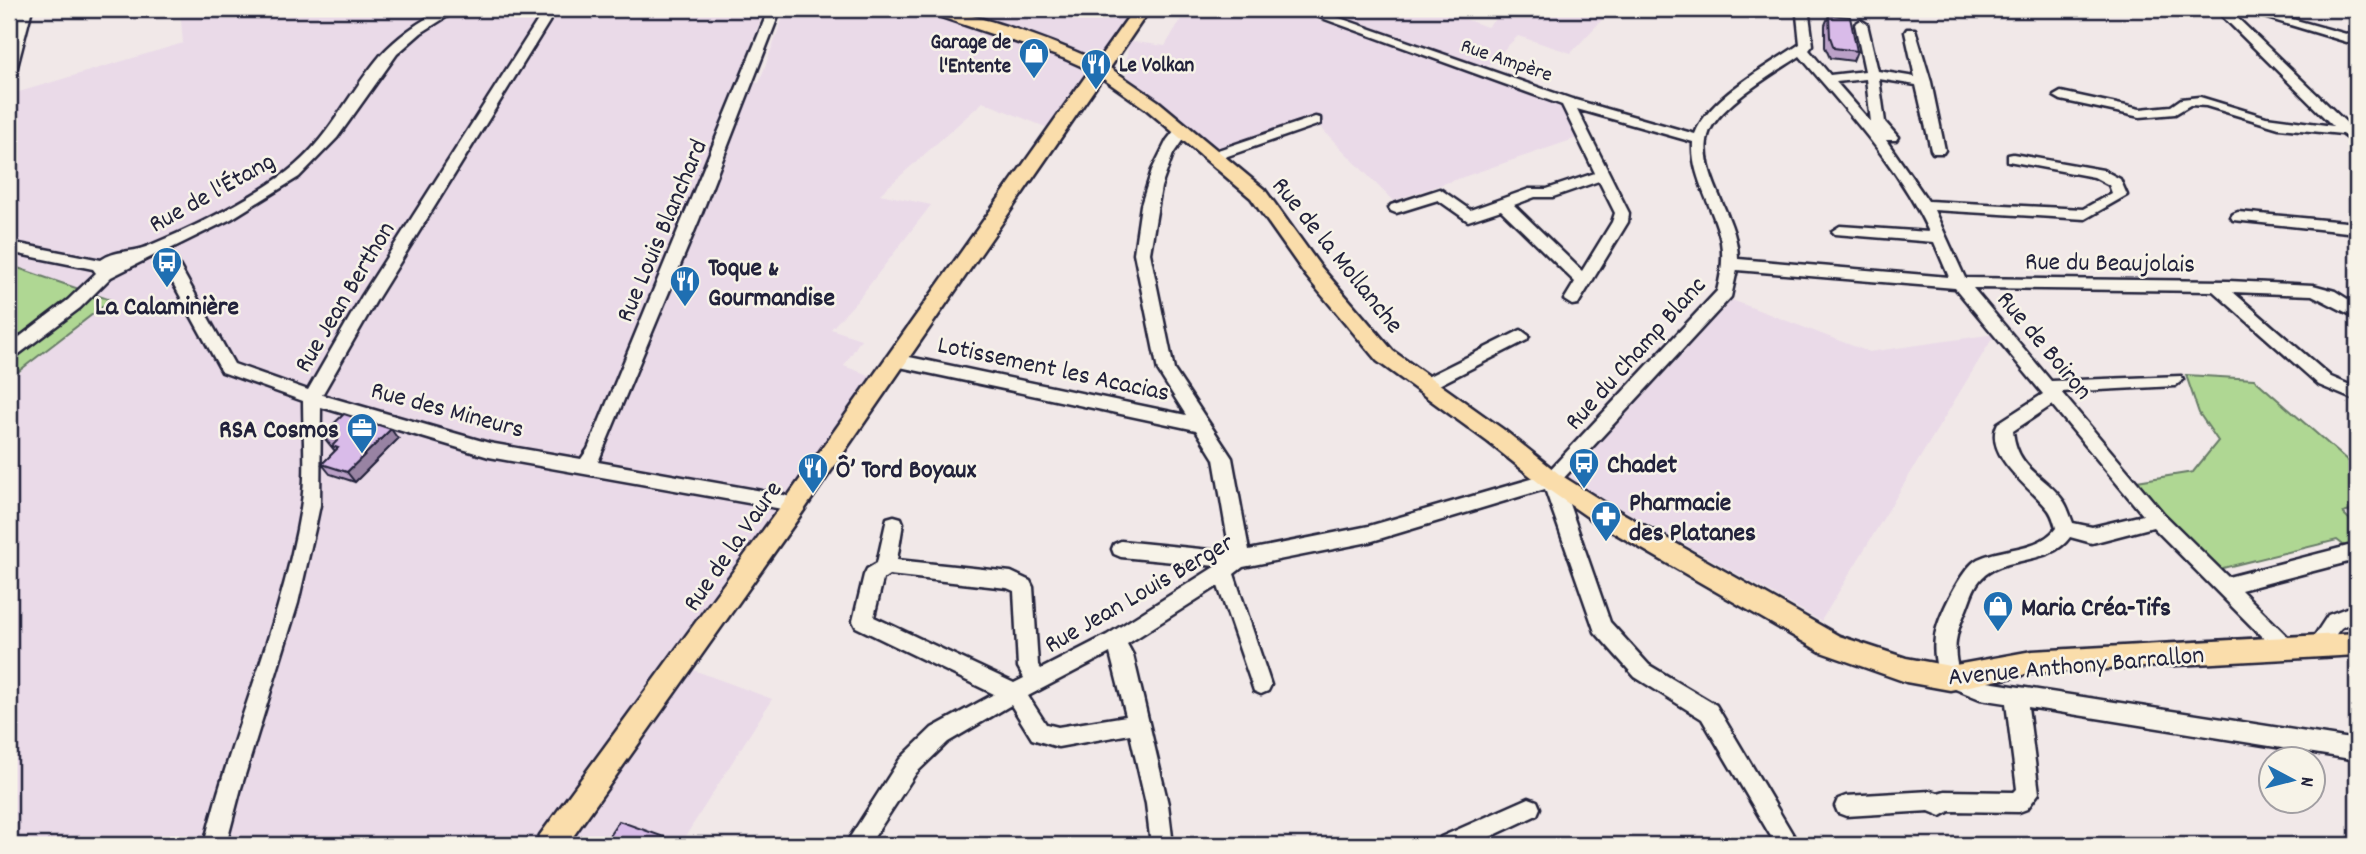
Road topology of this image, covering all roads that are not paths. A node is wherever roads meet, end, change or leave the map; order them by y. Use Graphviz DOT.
graph roads {
  1 [pos="26,9"];
  2 [pos="453,9"];
  3 [pos="551,9"];
  4 [pos="775,9"];
  5 [pos="932,9"];
  6 [pos="1142,9"];
  7 [pos="1303,9"];
  8 [pos="1799,9"];
  9 [pos="2221,9"];
  10 [pos="2243,9"];
  11 [pos="1861,24"];
  12 [pos="1911,32"];
  13 [pos="1121,37"];
  14 [pos="2357,41"];
  15 [pos="1801,49"];
  16 [pos="1071,55"];
  17 [pos="1098,68"];
  18 [pos="9,71"];
  19 [pos="1872,75"];
  20 [pos="1826,79"];
  21 [pos="1924,82"];
  22 [pos="1120,83"];
  23 [pos="1082,93"];
  24 [pos="2061,96"];
  25 [pos="1567,102"];
  26 [pos="1315,121"];
  27 [pos="1183,129"];
  28 [pos="2346,130"];
  29 [pos="1700,140"];
  30 [pos="2357,141"];
  31 [pos="1901,149"];
  32 [pos="1938,150"];
  33 [pos="1214,156"];
  34 [pos="2013,158"];
  35 [pos="1603,175"];
  36 [pos="1504,204"];
  37 [pos="1924,205"];
  38 [pos="1396,208"];
  39 [pos="2238,217"];
  40 [pos="2357,228"];
  41 [pos="1840,231"];
  42 [pos="1940,239"];
  43 [pos="9,247"];
  44 [pos="162,247"];
  45 [pos="1731,264"];
  46 [pos="104,269"];
  47 [pos="1583,281"];
  48 [pos="1961,283"];
  49 [pos="2217,286"];
  50 [pos="1572,300"];
  51 [pos="2357,312"];
  52 [pos="1521,336"];
  53 [pos="9,353"];
  54 [pos="895,360"];
  55 [pos="2175,380"];
  56 [pos="1425,385"];
  57 [pos="2051,391"];
  58 [pos="2357,395"];
  59 [pos="312,398"];
  60 [pos="1202,425"];
  61 [pos="585,468"];
  62 [pos="1551,480"];
  63 [pos="793,506"];
  64 [pos="2157,519"];
  65 [pos="894,523"];
  66 [pos="2066,529"];
  67 [pos="1121,549"];
  68 [pos="2348,554"];
  69 [pos="1230,566"];
  70 [pos="887,567"];
  71 [pos="2226,586"];
  72 [pos="2357,612"];
  73 [pos="1114,641"];
  74 [pos="2319,644"];
  75 [pos="2357,644"];
  76 [pos="2286,648"];
  77 [pos="1950,678"];
  78 [pos="1038,681"];
  79 [pos="1261,685"];
  80 [pos="1015,694"];
  81 [pos="2016,696"];
  82 [pos="1138,723"];
  83 [pos="2357,750"];
  84 [pos="1846,806"];
  85 [pos="1529,808"];
  86 [pos="215,845"];
  87 [pos="550,845"];
  88 [pos="856,845"];
  89 [pos="1162,845"];
  90 [pos="1448,845"];
  91 [pos="1788,845"];
  1 -- 18 [label="street"];
  2 -- 44 [label="street, Rue de l'Étang"];
  3 -- 59 [label="street, Rue Jean Berthon"];
  4 -- 61 [label="street, Rue Louis Blanchard"];
  5 -- 16 [label="main road"];
  6 -- 13 [label="main road"];
  7 -- 25 [label="street, Rue Ampère"];
  8 -- 15 [label="street"];
  9 -- 28 [label="street"];
  10 -- 14 [label="street"];
  11 -- 19 [label="street"];
  12 -- 21 [label="street"];
  13 -- 16 [label="main road"];
  13 -- 17 [label="main road, Rue de la Vaure"];
  13 -- 22 [label="main road"];
  15 -- 20 [label="street, Rue de Boiron"];
  15 -- 29 [label="street"];
  16 -- 17 [label="main road, Rue de la Mollanche"];
  16 -- 23 [label="main road"];
  17 -- 22 [label="main road, Rue de la Mollanche"];
  17 -- 23 [label="main road, Rue de la Vaure"];
  19 -- 20 [label="street"];
  19 -- 21 [label="street"];
  19 -- 31 [label="street"];
  20 -- 37 [label="street, Rue de Boiron"];
  21 -- 32 [label="street"];
  22 -- 27 [label="main road, Rue de la Mollanche"];
  23 -- 54 [label="main road, Rue de la Vaure"];
  24 -- 28 [label="street"];
  25 -- 29 [label="street, Rue Ampère"];
  25 -- 35 [label="street"];
  26 -- 33 [label="street"];
  27 -- 33 [label="main road, Rue de la Mollanche"];
  27 -- 60 [label="street"];
  28 -- 30 [label="street"];
  29 -- 45 [label="street, Rue du Champ Blanc"];
  33 -- 56 [label="main road, Rue de la Mollanche"];
  34 -- 37 [label="street"];
  35 -- 36 [label="street"];
  35 -- 47 [label="street"];
  36 -- 38 [label="street"];
  36 -- 47 [label="street"];
  37 -- 42 [label="street, Rue de Boiron"];
  39 -- 40 [label="street"];
  41 -- 42 [label="street"];
  42 -- 48 [label="street, Rue de Boiron"];
  43 -- 46 [label="street"];
  44 -- 46 [label="street, Rue de l'Étang"];
  44 -- 59 [label="street, Rue des Mineurs"];
  45 -- 48 [label="street, Rue du Beaujolais"];
  45 -- 62 [label="street, Rue du Champ Blanc"];
  46 -- 53 [label="street, Rue de l'Étang"];
  47 -- 50 [label="street"];
  48 -- 49 [label="street, Rue du Beaujolais"];
  48 -- 57 [label="street, Rue de Boiron"];
  49 -- 51 [label="street, Rue du Beaujolais"];
  49 -- 58 [label="street"];
  52 -- 56 [label="street"];
  54 -- 60 [label="street, Lotissement les Acacias"];
  54 -- 63 [label="main road, Rue de la Vaure"];
  55 -- 57 [label="street"];
  56 -- 62 [label="main road, Rue de la Mollanche"];
  57 -- 64 [label="street, Rue de Boiron"];
  57 -- 66 [label="street"];
  59 -- 61 [label="street, Rue des Mineurs"];
  59 -- 86 [label="street, Rue Jean Berthon"];
  60 -- 69 [label="street"];
  61 -- 63 [label="street, Rue des Mineurs"];
  62 -- 69 [label="street, Rue Jean Louis Berger"];
  62 -- 77 [label="main road, Avenue Anthony Barrallon"];
  62 -- 91 [label="street"];
  63 -- 87 [label="main road, Rue de la Vaure"];
  64 -- 66 [label="street"];
  64 -- 71 [label="street, Rue de Boiron"];
  65 -- 70 [label="street"];
  66 -- 77 [label="street"];
  67 -- 69 [label="street"];
  68 -- 71 [label="street"];
  69 -- 73 [label="street, Rue Jean Louis Berger"];
  69 -- 79 [label="street"];
  70 -- 78 [label="street"];
  70 -- 80 [label="street"];
  71 -- 76 [label="street, Rue de Boiron"];
  72 -- 74 [label="street"];
  73 -- 78 [label="street, Rue Jean Louis Berger"];
  73 -- 82 [label="street"];
  74 -- 75 [label="main road, Avenue Anthony Barrallon"];
  74 -- 76 [label="main road, Avenue Anthony Barrallon"];
  76 -- 77 [label="main road, Avenue Anthony Barrallon"];
  77 -- 81 [label="street"];
  78 -- 80 [label="street, Rue Jean Louis Berger"];
  80 -- 82 [label="street"];
  80 -- 88 [label="street, Rue Jean Louis Berger"];
  81 -- 83 [label="street"];
  81 -- 84 [label="street"];
  82 -- 89 [label="street"];
  85 -- 90 [label="street"];
}
